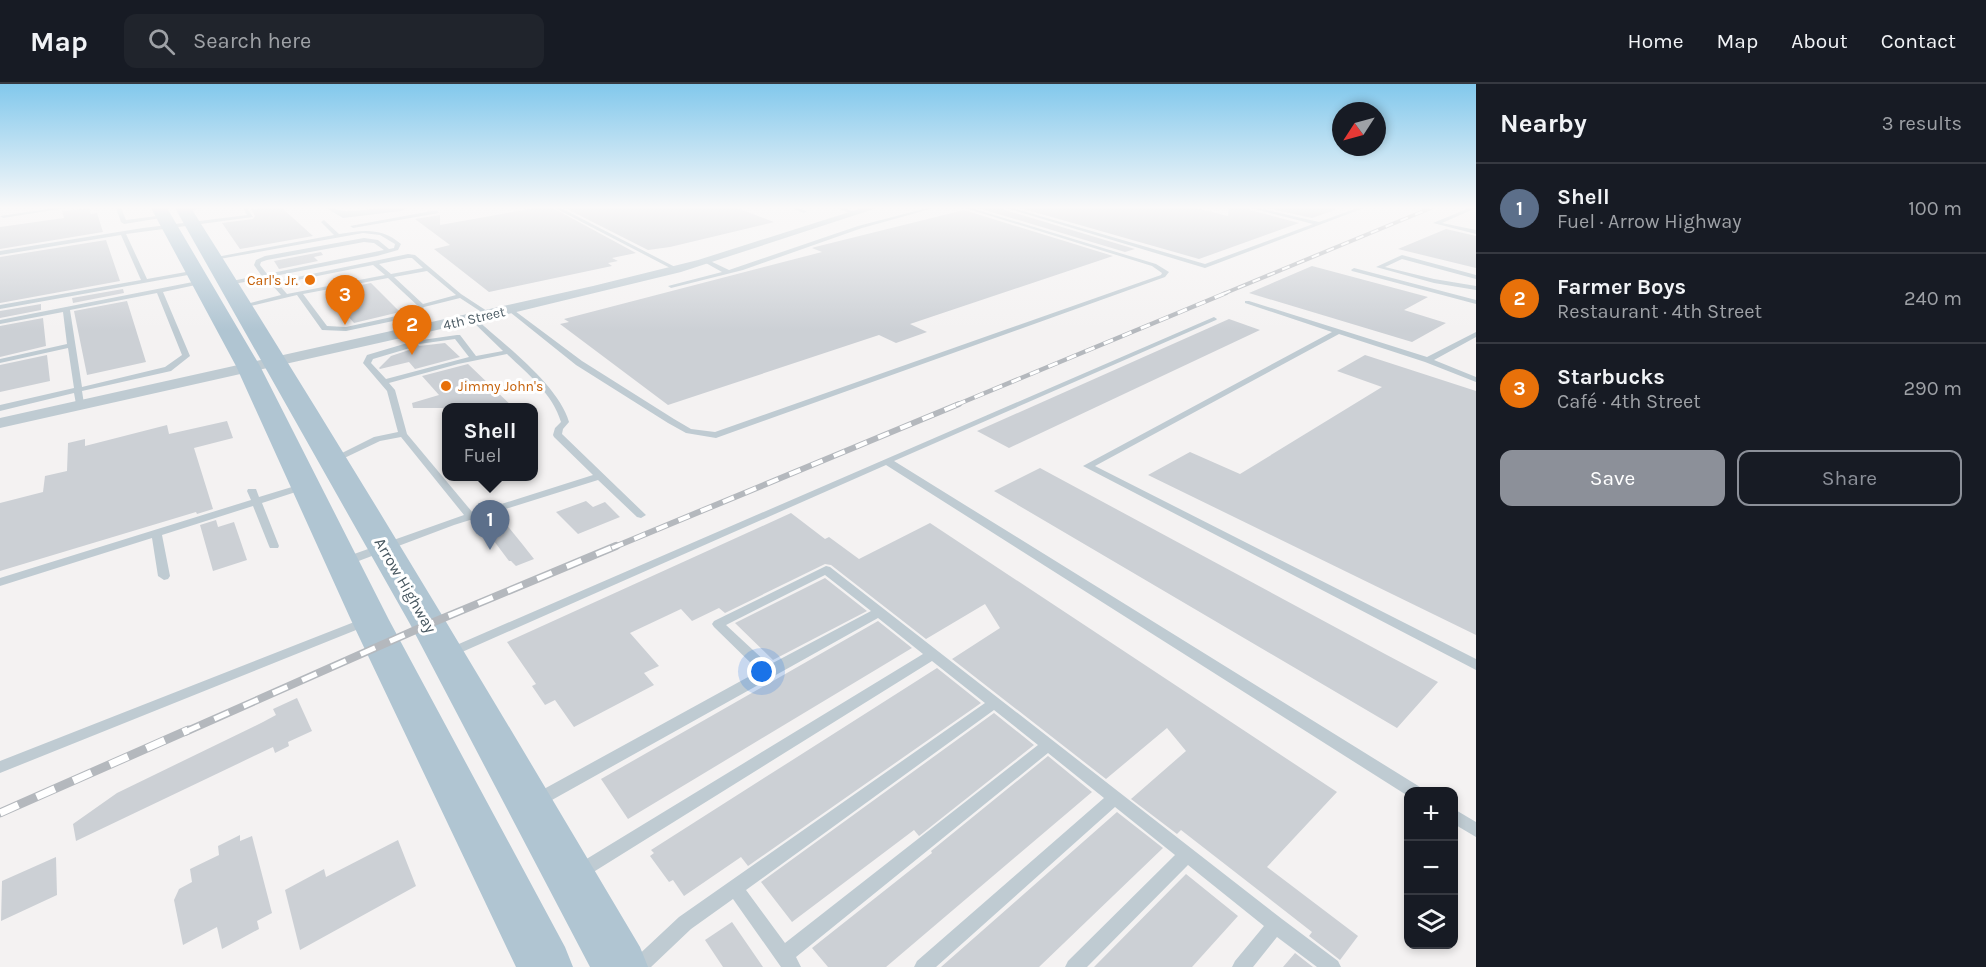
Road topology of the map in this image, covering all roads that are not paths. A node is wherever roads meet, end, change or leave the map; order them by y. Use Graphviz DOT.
graph roads {
  1 [pos="23,249"];
  2 [pos="131,249"];
  3 [pos="183,249"];
  4 [pos="209,249"];
  5 [pos="264,249"];
  6 [pos="313,249"];
  7 [pos="395,249"];
  8 [pos="638,249"];
  9 [pos="742,249"];
  10 [pos="795,249"];
  11 [pos="1102,249"];
  12 [pos="1148,249"];
  13 [pos="1251,249"];
  14 [pos="388,251"];
  15 [pos="0,253"];
  16 [pos="214,258"];
  17 [pos="706,261"];
  18 [pos="375,263"];
  19 [pos="428,269"];
  20 [pos="676,269"];
  21 [pos="1354,270"];
  22 [pos="728,272"];
  23 [pos="265,276"];
  24 [pos="388,276"];
  25 [pos="200,277"];
  26 [pos="1476,277"];
  27 [pos="146,281"];
  28 [pos="229,283"];
  29 [pos="671,286"];
  30 [pos="1476,288"];
  31 [pos="159,291"];
  32 [pos="299,293"];
  33 [pos="461,296"];
  34 [pos="286,297"];
  35 [pos="1247,302"];
  36 [pos="1476,302"];
  37 [pos="242,306"];
  38 [pos="422,306"];
  39 [pos="0,308"];
  40 [pos="66,309"];
  41 [pos="510,309"];
  42 [pos="488,314"];
  43 [pos="472,318"];
  44 [pos="1214,319"];
  45 [pos="0,322"];
  46 [pos="1339,331"];
  47 [pos="1476,334"];
  48 [pos="422,342"];
  49 [pos="72,345"];
  50 [pos="407,346"];
  51 [pos="507,352"];
  52 [pos="474,358"];
  53 [pos="1428,360"];
  54 [pos="0,361"];
  55 [pos="262,363"];
  56 [pos="1476,380"];
  57 [pos="384,382"];
  58 [pos="79,397"];
  59 [pos="0,408"];
  60 [pos="0,423"];
  61 [pos="403,434"];
  62 [pos="887,461"];
  63 [pos="319,473"];
  64 [pos="600,476"];
  65 [pos="254,496"];
  66 [pos="641,515"];
  67 [pos="470,516"];
  68 [pos="156,533"];
  69 [pos="274,546"];
  70 [pos="383,547"];
  71 [pos="344,562"];
  72 [pos="164,576"];
  73 [pos="0,582"];
  74 [pos="879,612"];
  75 [pos="370,620"];
  76 [pos="933,654"];
  77 [pos="446,655"];
  78 [pos="1476,665"];
  79 [pos="768,672"];
  80 [pos="994,703"];
  81 [pos="1048,745"];
  82 [pos="0,767"];
  83 [pos="1407,787"];
  84 [pos="1115,798"];
  85 [pos="529,805"];
  86 [pos="1458,819"];
  87 [pos="1476,830"];
  88 [pos="1187,855"];
  89 [pos="570,878"];
  90 [pos="735,888"];
  91 [pos="1276,925"];
  92 [pos="788,961"];
  93 [pos="545,967"];
  94 [pos="620,967"];
  95 [pos="638,967"];
  96 [pos="923,967"];
  97 [pos="1074,967"];
  98 [pos="1241,967"];
  99 [pos="1332,967"];
  1 -- 15 [label="lane"];
  2 -- 27 [label="lane"];
  3 -- 25 [label="main road, Arrow Highway"];
  4 -- 16 [label="main road, Arrow Highway"];
  5 -- 16 [label="lane"];
  6 -- 23 [label="lane"];
  7 -- 14 [label="lane"];
  8 -- 20 [label="lane"];
  9 -- 17 [label="street, 4th Street"];
  10 -- 22 [label="lane"];
  11 -- 41 [label="lane"];
  12 -- 13 [label="lane"];
  14 -- 23 [label="lane"];
  16 -- 28 [label="main road, Arrow Highway"];
  17 -- 20 [label="street, 4th Street"];
  17 -- 22 [label="lane"];
  18 -- 19 [label="lane"];
  18 -- 24 [label="lane"];
  18 -- 34 [label="lane"];
  19 -- 24 [label="lane"];
  19 -- 33 [label="lane"];
  20 -- 41 [label="street, 4th Street"];
  21 -- 36 [label="lane"];
  22 -- 29 [label="lane"];
  23 -- 28 [label="lane"];
  24 -- 32 [label="lane"];
  24 -- 38 [label="lane"];
  25 -- 27 [label="lane"];
  25 -- 31 [label="lane"];
  25 -- 55 [label="main road, Arrow Highway"];
  26 -- 30 [label="lane"];
  27 -- 39 [label="lane"];
  28 -- 37 [label="main road, Arrow Highway"];
  31 -- 40 [label="lane"];
  31 -- 58 [label="lane"];
  32 -- 34 [label="lane"];
  32 -- 38 [label="lane"];
  33 -- 38 [label="lane"];
  33 -- 42 [label="lane"];
  34 -- 37 [label="lane"];
  35 -- 46 [label="lane"];
  37 -- 55 [label="main road, Arrow Highway"];
  40 -- 45 [label="lane"];
  40 -- 49 [label="lane"];
  41 -- 42 [label="street, 4th Street"];
  42 -- 43 [label="street, 4th Street"];
  43 -- 51 [label="lane"];
  43 -- 55 [label="street, 4th Street"];
  44 -- 62 [label="lane"];
  46 -- 53 [label="lane"];
  46 -- 78 [label="lane"];
  47 -- 53 [label="lane"];
  48 -- 52 [label="lane"];
  49 -- 54 [label="lane"];
  49 -- 58 [label="lane"];
  50 -- 57 [label="lane"];
  51 -- 52 [label="lane"];
  51 -- 64 [label="lane"];
  52 -- 57 [label="lane"];
  53 -- 56 [label="lane"];
  55 -- 58 [label="street, 4th Street"];
  55 -- 63 [label="main road, Arrow Highway"];
  57 -- 61 [label="lane"];
  58 -- 59 [label="lane"];
  58 -- 60 [label="street, 4th Street"];
  61 -- 63 [label="lane"];
  61 -- 67 [label="lane"];
  62 -- 77 [label="lane"];
  62 -- 83 [label="lane"];
  63 -- 65 [label="lane"];
  63 -- 70 [label="main road, Arrow Highway"];
  63 -- 71 [label="main road, Arrow Highway"];
  64 -- 66 [label="lane"];
  64 -- 67 [label="lane"];
  65 -- 68 [label="lane"];
  65 -- 69 [label="lane"];
  67 -- 70 [label="lane"];
  68 -- 72 [label="lane"];
  68 -- 73 [label="lane"];
  70 -- 71 [label="lane"];
  70 -- 77 [label="main road, Arrow Highway"];
  71 -- 75 [label="main road, Arrow Highway"];
  74 -- 76 [label="lane"];
  74 -- 79 [label="lane"];
  74 -- 79 [label="lane"];
  75 -- 82 [label="lane"];
  75 -- 93 [label="main road, Arrow Highway"];
  76 -- 80 [label="lane"];
  76 -- 89 [label="lane"];
  77 -- 85 [label="main road, Arrow Highway"];
  79 -- 85 [label="lane"];
  80 -- 81 [label="lane"];
  80 -- 90 [label="lane"];
  81 -- 84 [label="lane"];
  81 -- 92 [label="lane"];
  84 -- 88 [label="lane"];
  84 -- 96 [label="lane"];
  85 -- 89 [label="main road, Arrow Highway"];
  86 -- 87 [label="lane"];
  88 -- 91 [label="lane"];
  88 -- 97 [label="lane"];
  89 -- 94 [label="main road, Arrow Highway"];
  90 -- 92 [label="lane"];
  90 -- 95 [label="lane"];
  91 -- 98 [label="lane"];
  91 -- 99 [label="lane"];
}
